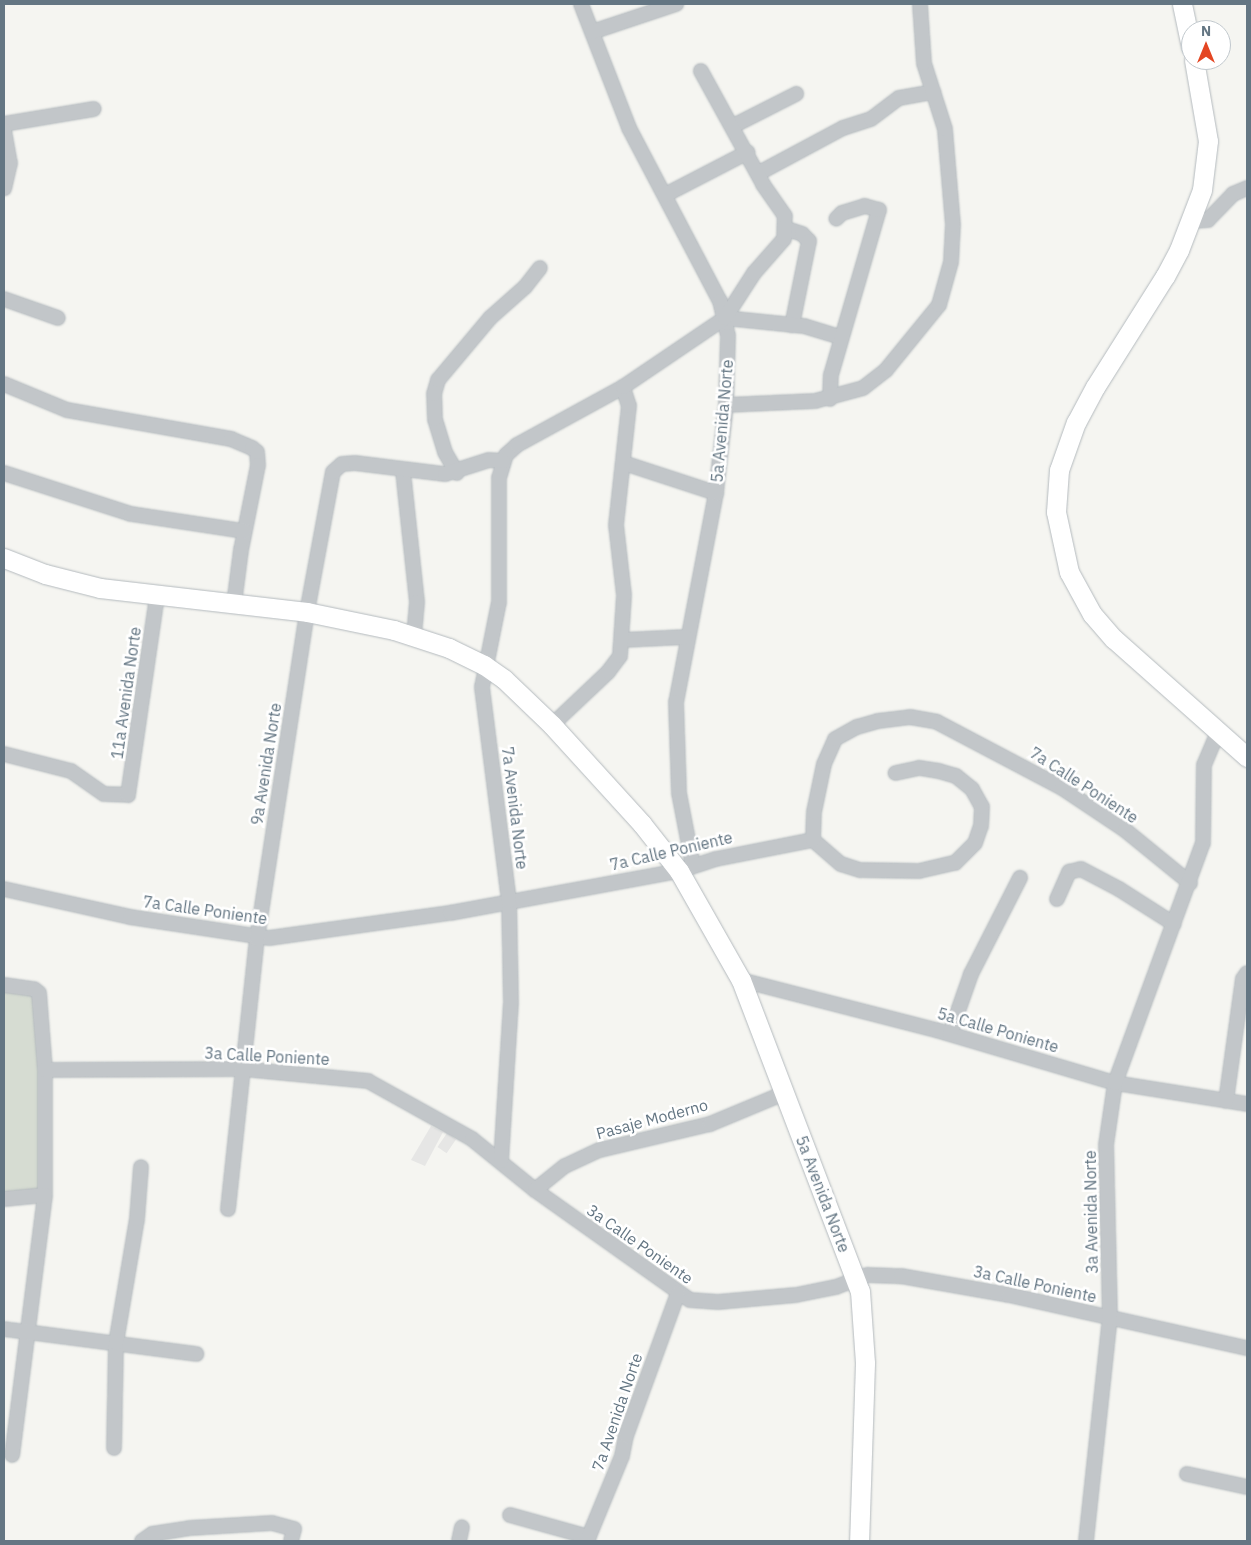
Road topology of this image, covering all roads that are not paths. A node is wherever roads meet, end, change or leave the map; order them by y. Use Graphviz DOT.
graph roads {
  1 [pos="581,4"];
  2 [pos="676,4"];
  3 [pos="920,4"];
  4 [pos="1182,4"];
  5 [pos="1185,20"];
  6 [pos="592,32"];
  7 [pos="1196,70"];
  8 [pos="701,71"];
  9 [pos="933,92"];
  10 [pos="796,94"];
  11 [pos="94,109"];
  12 [pos="4,124"];
  13 [pos="733,126"];
  14 [pos="4,130"];
  15 [pos="748,152"];
  16 [pos="759,173"];
  17 [pos="4,188"];
  18 [pos="1247,188"];
  19 [pos="665,195"];
  20 [pos="836,219"];
  21 [pos="1191,221"];
  22 [pos="787,229"];
  23 [pos="540,268"];
  24 [pos="4,299"];
  25 [pos="58,318"];
  26 [pos="725,318"];
  27 [pos="792,325"];
  28 [pos="841,337"];
  29 [pos="4,384"];
  30 [pos="622,387"];
  31 [pos="830,399"];
  32 [pos="726,405"];
  33 [pos="503,461"];
  34 [pos="624,463"];
  35 [pos="403,471"];
  36 [pos="4,473"];
  37 [pos="457,473"];
  38 [pos="716,492"];
  39 [pos="244,531"];
  40 [pos="4,558"];
  41 [pos="157,596"];
  42 [pos="234,604"];
  43 [pos="307,612"];
  44 [pos="414,636"];
  45 [pos="686,637"];
  46 [pos="622,640"];
  47 [pos="484,665"];
  48 [pos="552,725"];
  49 [pos="1219,730"];
  50 [pos="4,754"];
  51 [pos="1247,757"];
  52 [pos="896,773"];
  53 [pos="813,840"];
  54 [pos="686,868"];
  55 [pos="1020,878"];
  56 [pos="1190,883"];
  57 [pos="4,889"];
  58 [pos="1057,899"];
  59 [pos="509,901"];
  60 [pos="1174,924"];
  61 [pos="258,939"];
  62 [pos="1247,974"];
  63 [pos="741,980"];
  64 [pos="4,985"];
  65 [pos="950,1034"];
  66 [pos="243,1069"];
  67 [pos="45,1070"];
  68 [pos="1115,1082"];
  69 [pos="785,1093"];
  70 [pos="1226,1101"];
  71 [pos="1247,1104"];
  72 [pos="501,1161"];
  73 [pos="141,1167"];
  74 [pos="535,1190"];
  75 [pos="45,1195"];
  76 [pos="4,1199"];
  77 [pos="228,1210"];
  78 [pos="855,1279"];
  79 [pos="678,1294"];
  80 [pos="1110,1318"];
  81 [pos="4,1329"];
  82 [pos="26,1332"];
  83 [pos="116,1343"];
  84 [pos="1247,1348"];
  85 [pos="196,1354"];
  86 [pos="114,1448"];
  87 [pos="12,1455"];
  88 [pos="1187,1474"];
  89 [pos="1247,1487"];
  90 [pos="510,1515"];
  91 [pos="462,1527"];
  92 [pos="588,1539"];
  93 [pos="142,1541"];
  94 [pos="291,1541"];
  95 [pos="460,1541"];
  96 [pos="859,1541"];
  97 [pos="1086,1541"];
  1 -- 6 [label="street, 5a Avenida Norte"];
  2 -- 6 [label="street"];
  3 -- 9 [label="street"];
  4 -- 5 [label="street"];
  6 -- 19 [label="street, 5a Avenida Norte"];
  7 -- 21 [label="street"];
  8 -- 13 [label="street"];
  9 -- 16 [label="street"];
  9 -- 31 [label="street"];
  10 -- 13 [label="street"];
  11 -- 12 [label="street"];
  13 -- 15 [label="street"];
  14 -- 17 [label="street"];
  15 -- 16 [label="street"];
  15 -- 19 [label="street"];
  16 -- 22 [label="street"];
  18 -- 21 [label="street"];
  19 -- 26 [label="street, 5a Avenida Norte"];
  20 -- 28 [label="street"];
  21 -- 49 [label="street"];
  22 -- 26 [label="street"];
  22 -- 27 [label="street"];
  23 -- 37 [label="street"];
  24 -- 25 [label="street"];
  26 -- 27 [label="street"];
  26 -- 30 [label="street"];
  26 -- 32 [label="street, 5a Avenida Norte"];
  27 -- 28 [label="street"];
  28 -- 31 [label="street"];
  29 -- 39 [label="street"];
  30 -- 33 [label="street"];
  30 -- 34 [label="street"];
  31 -- 32 [label="street"];
  32 -- 38 [label="street, 5a Avenida Norte"];
  33 -- 37 [label="street"];
  33 -- 47 [label="street, 7a Avenida Norte"];
  34 -- 38 [label="street"];
  34 -- 46 [label="street"];
  35 -- 37 [label="street"];
  35 -- 43 [label="street, 9a Avenida Norte"];
  35 -- 44 [label="street"];
  36 -- 39 [label="street"];
  38 -- 45 [label="street, 5a Avenida Norte"];
  39 -- 42 [label="street"];
  40 -- 41 [label="street"];
  41 -- 42 [label="street"];
  41 -- 50 [label="street, 11a Avenida Norte"];
  42 -- 43 [label="street"];
  43 -- 44 [label="street"];
  43 -- 61 [label="street, 9a Avenida Norte"];
  44 -- 47 [label="street"];
  45 -- 46 [label="street"];
  45 -- 54 [label="street, 5a Avenida Norte"];
  46 -- 48 [label="street"];
  47 -- 48 [label="street"];
  47 -- 59 [label="street, 7a Avenida Norte"];
  48 -- 54 [label="street"];
  49 -- 51 [label="street"];
  49 -- 56 [label="street"];
  52 -- 53 [label="street"];
  53 -- 54 [label="street, 7a Calle Poniente"];
  53 -- 56 [label="street, 7a Calle Poniente"];
  54 -- 59 [label="street, 7a Calle Poniente"];
  54 -- 63 [label="street, 5a Avenida Norte"];
  55 -- 65 [label="street"];
  56 -- 60 [label="street, 3a Avenida Norte"];
  57 -- 61 [label="street, 7a Calle Poniente"];
  58 -- 60 [label="street"];
  59 -- 61 [label="street, 7a Calle Poniente"];
  59 -- 72 [label="street, 7a Avenida Norte"];
  60 -- 68 [label="street, 3a Avenida Norte"];
  61 -- 66 [label="street, 9a Avenida Norte"];
  62 -- 70 [label="street"];
  63 -- 65 [label="street, 5a Calle Poniente"];
  63 -- 69 [label="street, 5a Avenida Norte"];
  64 -- 67 [label="street"];
  65 -- 68 [label="street, 5a Calle Poniente"];
  66 -- 67 [label="street, 3a Calle Poniente"];
  66 -- 72 [label="street, 3a Calle Poniente"];
  66 -- 77 [label="street, 9a Avenida Norte"];
  67 -- 75 [label="street"];
  68 -- 70 [label="street, 5a Calle Poniente"];
  68 -- 80 [label="street, 3a Avenida Norte"];
  69 -- 74 [label="street, Pasaje Moderno"];
  69 -- 78 [label="street, 5a Avenida Norte"];
  70 -- 71 [label="street, 5a Calle Poniente"];
  72 -- 74 [label="street, 3a Calle Poniente"];
  73 -- 83 [label="street"];
  74 -- 79 [label="street, 3a Calle Poniente"];
  75 -- 76 [label="street"];
  75 -- 82 [label="street"];
  78 -- 79 [label="street, 3a Calle Poniente"];
  78 -- 80 [label="street, 3a Calle Poniente"];
  78 -- 96 [label="street, 5a Avenida Norte"];
  79 -- 92 [label="street, 7a Avenida Norte"];
  80 -- 84 [label="street, 3a Calle Poniente"];
  80 -- 97 [label="street, 3a Avenida Norte"];
  81 -- 82 [label="street"];
  82 -- 83 [label="street"];
  82 -- 87 [label="street"];
  83 -- 85 [label="street"];
  83 -- 86 [label="street"];
  88 -- 89 [label="street"];
  90 -- 92 [label="street"];
  91 -- 95 [label="street"];
  93 -- 94 [label="street"];
}
